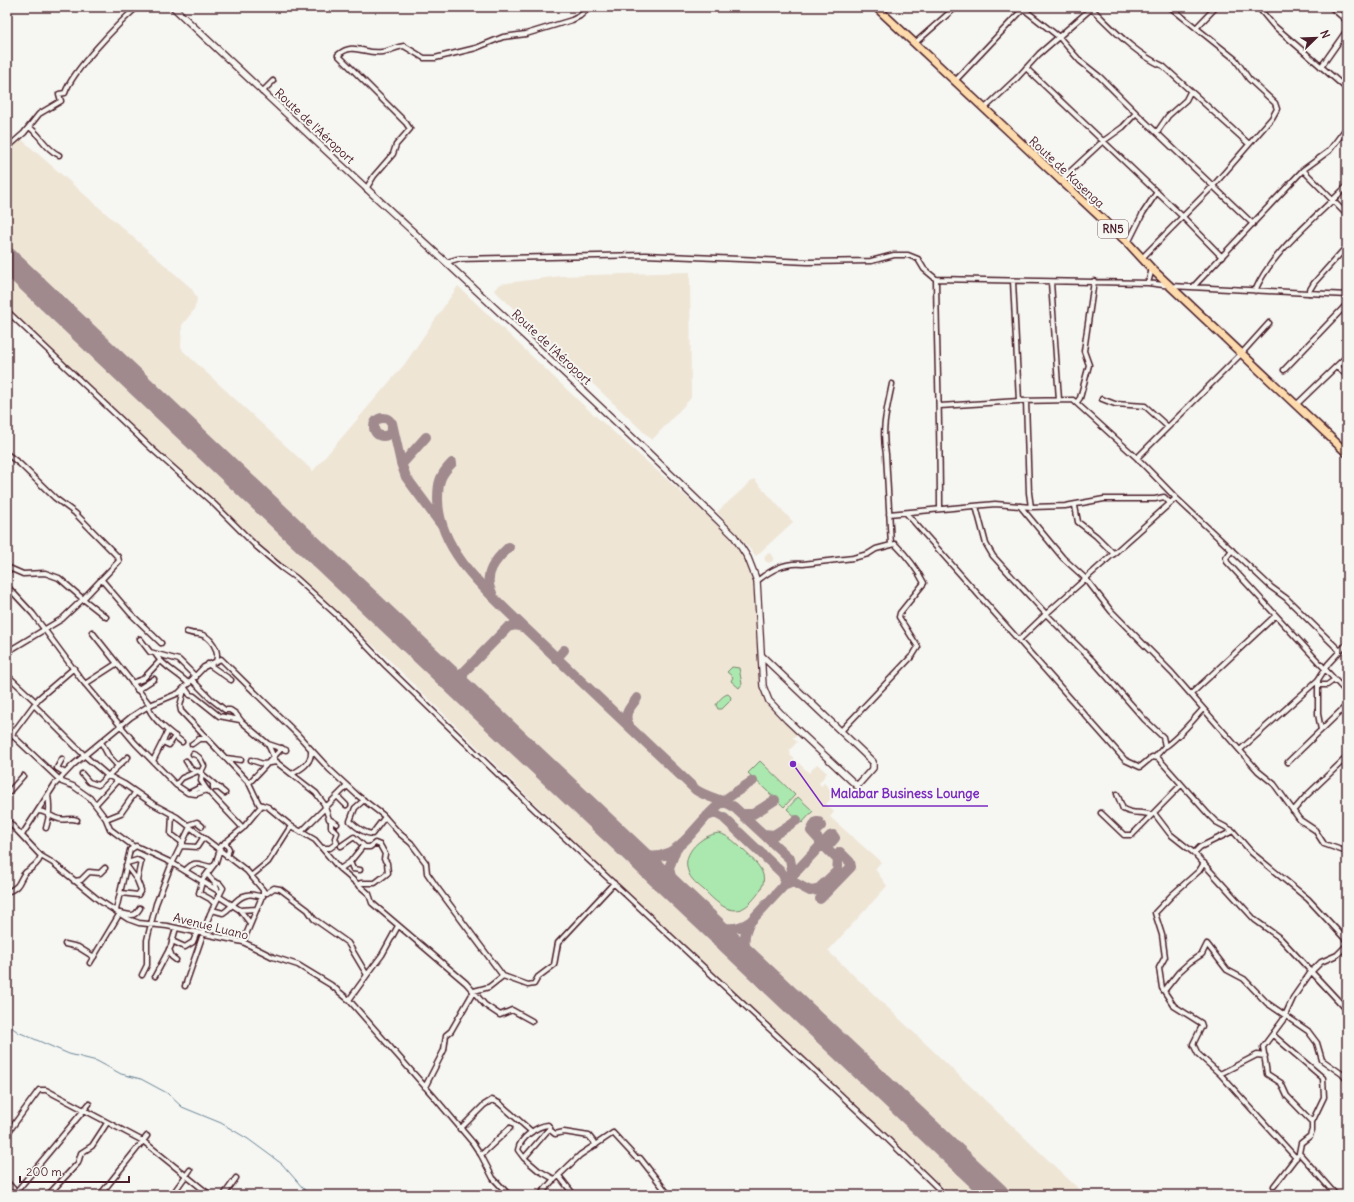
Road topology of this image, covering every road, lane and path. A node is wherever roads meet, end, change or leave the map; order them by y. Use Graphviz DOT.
graph roads {
  1 [pos="137,7"];
  2 [pos="173,7"];
  3 [pos="590,7"];
  4 [pos="876,7"];
  5 [pos="956,7"];
  6 [pos="1170,7"];
  7 [pos="1216,7"];
  8 [pos="1258,7"];
  9 [pos="1331,7"];
  10 [pos="1023,8"];
  11 [pos="1093,8"];
  12 [pos="1347,21"];
  13 [pos="1196,28"];
  14 [pos="1347,30"];
  15 [pos="1059,38"];
  16 [pos="915,43"];
  17 [pos="1320,67"];
  18 [pos="1026,68"];
  19 [pos="273,81"];
  20 [pos="955,81"];
  21 [pos="1347,89"];
  22 [pos="262,92"];
  23 [pos="1190,92"];
  24 [pos="984,109"];
  25 [pos="1136,113"];
  26 [pos="29,127"];
  27 [pos="1347,127"];
  28 [pos="1157,132"];
  29 [pos="1102,142"];
  30 [pos="1250,144"];
  31 [pos="7,148"];
  32 [pos="59,155"];
  33 [pos="1303,170"];
  34 [pos="1060,181"];
  35 [pos="1213,186"];
  36 [pos="1347,186"];
  37 [pos="366,189"];
  38 [pos="1157,192"];
  39 [pos="1332,201"];
  40 [pos="1347,215"];
  41 [pos="1183,217"];
  42 [pos="1253,224"];
  43 [pos="1128,243"];
  44 [pos="1347,246"];
  45 [pos="1222,257"];
  46 [pos="1142,258"];
  47 [pos="447,262"];
  48 [pos="1152,269"];
  49 [pos="936,279"];
  50 [pos="1013,281"];
  51 [pos="1094,281"];
  52 [pos="1051,282"];
  53 [pos="1148,283"];
  54 [pos="1171,286"];
  55 [pos="1193,287"];
  56 [pos="1255,291"];
  57 [pos="1308,293"];
  58 [pos="1347,296"];
  59 [pos="1347,304"];
  60 [pos="7,311"];
  61 [pos="1269,323"];
  62 [pos="1242,353"];
  63 [pos="1347,356"];
  64 [pos="1337,366"];
  65 [pos="1284,370"];
  66 [pos="1347,376"];
  67 [pos="892,384"];
  68 [pos="1102,399"];
  69 [pos="1059,400"];
  70 [pos="1019,401"];
  71 [pos="1026,401"];
  72 [pos="1077,402"];
  73 [pos="1296,405"];
  74 [pos="940,406"];
  75 [pos="1168,427"];
  76 [pos="1347,453"];
  77 [pos="7,454"];
  78 [pos="1137,458"];
  79 [pos="1176,498"];
  80 [pos="1170,503"];
  81 [pos="976,506"];
  82 [pos="1020,506"];
  83 [pos="1075,506"];
  84 [pos="1031,507"];
  85 [pos="940,509"];
  86 [pos="906,512"];
  87 [pos="889,514"];
  88 [pos="891,545"];
  89 [pos="1232,550"];
  90 [pos="1114,554"];
  91 [pos="7,567"];
  92 [pos="101,579"];
  93 [pos="1086,579"];
  94 [pos="757,581"];
  95 [pos="7,586"];
  96 [pos="83,599"];
  97 [pos="1046,614"];
  98 [pos="1275,616"];
  99 [pos="106,617"];
  100 [pos="44,630"];
  101 [pos="92,632"];
  102 [pos="187,632"];
  103 [pos="140,639"];
  104 [pos="1019,640"];
  105 [pos="161,643"];
  106 [pos="1347,644"];
  107 [pos="1340,651"];
  108 [pos="7,652"];
  109 [pos="155,655"];
  110 [pos="762,656"];
  111 [pos="160,661"];
  112 [pos="216,661"];
  113 [pos="116,664"];
  114 [pos="208,664"];
  115 [pos="74,668"];
  116 [pos="1326,670"];
  117 [pos="7,675"];
  118 [pos="194,678"];
  119 [pos="154,679"];
  120 [pos="231,680"];
  121 [pos="1318,680"];
  122 [pos="1334,680"];
  123 [pos="132,683"];
  124 [pos="85,684"];
  125 [pos="189,684"];
  126 [pos="1318,685"];
  127 [pos="185,688"];
  128 [pos="137,690"];
  129 [pos="1347,693"];
  130 [pos="1191,694"];
  131 [pos="175,695"];
  132 [pos="181,701"];
  133 [pos="35,704"];
  134 [pos="150,705"];
  135 [pos="1347,705"];
  136 [pos="1203,709"];
  137 [pos="240,720"];
  138 [pos="121,725"];
  139 [pos="1321,730"];
  140 [pos="168,731"];
  141 [pos="841,731"];
  142 [pos="175,736"];
  143 [pos="8,738"];
  144 [pos="207,739"];
  145 [pos="101,742"];
  146 [pos="163,742"];
  147 [pos="182,742"];
  148 [pos="192,744"];
  149 [pos="268,744"];
  150 [pos="1165,746"];
  151 [pos="1241,749"];
  152 [pos="311,751"];
  153 [pos="192,754"];
  154 [pos="84,756"];
  155 [pos="128,756"];
  156 [pos="1156,756"];
  157 [pos="274,757"];
  158 [pos="1347,757"];
  159 [pos="226,758"];
  160 [pos="62,759"];
  161 [pos="241,760"];
  162 [pos="251,760"];
  163 [pos="153,761"];
  164 [pos="186,761"];
  165 [pos="277,762"];
  166 [pos="1288,762"];
  167 [pos="268,764"];
  168 [pos="117,765"];
  169 [pos="102,771"];
  170 [pos="195,771"];
  171 [pos="65,773"];
  172 [pos="202,773"];
  173 [pos="82,774"];
  174 [pos="292,774"];
  175 [pos="107,775"];
  176 [pos="23,776"];
  177 [pos="103,779"];
  178 [pos="59,780"];
  179 [pos="117,780"];
  180 [pos="248,783"];
  181 [pos="176,785"];
  182 [pos="1181,785"];
  183 [pos="347,786"];
  184 [pos="206,789"];
  185 [pos="135,792"];
  186 [pos="225,792"];
  187 [pos="7,794"];
  188 [pos="48,794"];
  189 [pos="1117,794"];
  190 [pos="337,796"];
  191 [pos="364,800"];
  192 [pos="96,804"];
  193 [pos="262,805"];
  194 [pos="346,805"];
  195 [pos="325,808"];
  196 [pos="38,811"];
  197 [pos="1293,811"];
  198 [pos="1101,813"];
  199 [pos="172,814"];
  200 [pos="1152,814"];
  201 [pos="50,815"];
  202 [pos="105,817"];
  203 [pos="385,817"];
  204 [pos="7,820"];
  205 [pos="77,820"];
  206 [pos="331,821"];
  207 [pos="337,824"];
  208 [pos="189,826"];
  209 [pos="202,826"];
  210 [pos="291,826"];
  211 [pos="46,828"];
  212 [pos="243,828"];
  213 [pos="1233,831"];
  214 [pos="301,832"];
  215 [pos="22,835"];
  216 [pos="203,838"];
  217 [pos="225,842"];
  218 [pos="182,844"];
  219 [pos="133,846"];
  220 [pos="342,846"];
  221 [pos="363,846"];
  222 [pos="322,848"];
  223 [pos="332,848"];
  224 [pos="219,850"];
  225 [pos="1347,852"];
  226 [pos="1194,853"];
  227 [pos="41,856"];
  228 [pos="228,857"];
  229 [pos="330,859"];
  230 [pos="350,862"];
  231 [pos="172,863"];
  232 [pos="1204,863"];
  233 [pos="126,864"];
  234 [pos="212,867"];
  235 [pos="105,868"];
  236 [pos="340,869"];
  237 [pos="360,870"];
  238 [pos="185,871"];
  239 [pos="207,874"];
  240 [pos="251,876"];
  241 [pos="138,880"];
  242 [pos="74,881"];
  243 [pos="203,882"];
  244 [pos="614,883"];
  245 [pos="358,885"];
  246 [pos="7,892"];
  247 [pos="122,894"];
  248 [pos="263,894"];
  249 [pos="218,895"];
  250 [pos="212,900"];
  251 [pos="215,904"];
  252 [pos="232,905"];
  253 [pos="140,908"];
  254 [pos="257,908"];
  255 [pos="212,910"];
  256 [pos="240,910"];
  257 [pos="118,912"];
  258 [pos="250,923"];
  259 [pos="151,925"];
  260 [pos="398,926"];
  261 [pos="176,928"];
  262 [pos="197,932"];
  263 [pos="203,934"];
  264 [pos="172,941"];
  265 [pos="1347,941"];
  266 [pos="243,942"];
  267 [pos="65,944"];
  268 [pos="1347,945"];
  269 [pos="169,949"];
  270 [pos="94,957"];
  271 [pos="176,960"];
  272 [pos="90,964"];
  273 [pos="1311,972"];
  274 [pos="142,974"];
  275 [pos="367,975"];
  276 [pos="155,976"];
  277 [pos="503,976"];
  278 [pos="185,986"];
  279 [pos="474,991"];
  280 [pos="1164,991"];
  281 [pos="349,1000"];
  282 [pos="1347,1010"];
  283 [pos="1285,1016"];
  284 [pos="532,1021"];
  285 [pos="1273,1035"];
  286 [pos="1265,1056"];
  287 [pos="1220,1074"];
  288 [pos="1347,1080"];
  289 [pos="425,1087"];
  290 [pos="89,1104"];
  291 [pos="84,1110"];
  292 [pos="1312,1122"];
  293 [pos="107,1123"];
  294 [pos="510,1128"];
  295 [pos="550,1128"];
  296 [pos="460,1129"];
  297 [pos="532,1132"];
  298 [pos="7,1134"];
  299 [pos="147,1136"];
  300 [pos="143,1141"];
  301 [pos="596,1145"];
  302 [pos="1299,1153"];
  303 [pos="481,1155"];
  304 [pos="524,1158"];
  305 [pos="1296,1158"];
  306 [pos="190,1170"];
  307 [pos="185,1176"];
  308 [pos="559,1176"];
  309 [pos="236,1178"];
  310 [pos="554,1180"];
  311 [pos="7,1182"];
  312 [pos="1274,1186"];
  313 [pos="18,1194"];
  314 [pos="48,1195"];
  315 [pos="100,1195"];
  316 [pos="172,1195"];
  317 [pos="210,1195"];
  318 [pos="224,1195"];
  319 [pos="509,1195"];
  320 [pos="540,1195"];
  321 [pos="574,1195"];
  322 [pos="669,1195"];
  323 [pos="945,1195"];
  324 [pos="1336,1195"];
  1 -- 26 [label="street"];
  2 -- 22 [label="main road, Route de l'Aéroport"];
  3 -- 37 [label="street"];
  4 -- 16 [label="highway, Route de Kasenga / RN5"];
  5 -- 16 [label="street"];
  6 -- 13 [label="street"];
  7 -- 13 [label="street"];
  8 -- 17 [label="street"];
  9 -- 12 [label="street"];
  10 -- 15 [label="street"];
  10 -- 20 [label="street"];
  11 -- 15 [label="street"];
  11 -- 23 [label="street"];
  13 -- 30 [label="street"];
  14 -- 17 [label="street"];
  15 -- 18 [label="street"];
  15 -- 25 [label="street"];
  16 -- 20 [label="highway, Route de Kasenga / RN5"];
  17 -- 21 [label="street"];
  18 -- 24 [label="street"];
  18 -- 29 [label="street"];
  19 -- 22 [label="street"];
  20 -- 24 [label="highway, Route de Kasenga / RN5"];
  22 -- 37 [label="main road, Route de l'Aéroport"];
  23 -- 28 [label="street"];
  23 -- 30 [label="street"];
  24 -- 34 [label="highway, Route de Kasenga / RN5"];
  25 -- 28 [label="street"];
  25 -- 29 [label="street"];
  26 -- 31 [label="street"];
  26 -- 32 [label="street"];
  27 -- 33 [label="street"];
  28 -- 35 [label="street"];
  29 -- 34 [label="street"];
  29 -- 38 [label="street"];
  30 -- 35 [label="street"];
  33 -- 39 [label="street"];
  33 -- 42 [label="street"];
  34 -- 43 [label="highway, Route de Kasenga / RN5"];
  35 -- 41 [label="street"];
  35 -- 42 [label="street"];
  36 -- 39 [label="street"];
  37 -- 47 [label="main road, Route de l'Aéroport"];
  38 -- 41 [label="street"];
  38 -- 43 [label="street"];
  39 -- 40 [label="street"];
  39 -- 56 [label="street"];
  41 -- 45 [label="street"];
  41 -- 46 [label="street"];
  42 -- 45 [label="street"];
  43 -- 46 [label="highway, Route de Kasenga / RN5"];
  44 -- 57 [label="street"];
  45 -- 55 [label="street"];
  46 -- 48 [label="highway, Route de Kasenga / RN5"];
  47 -- 49 [label="street"];
  47 -- 94 [label="main road, Route de l'Aéroport"];
  48 -- 53 [label="street"];
  48 -- 54 [label="highway, Route de Kasenga / RN5"];
  49 -- 50 [label="street"];
  49 -- 74 [label="street"];
  50 -- 52 [label="street"];
  50 -- 70 [label="street"];
  51 -- 52 [label="street"];
  51 -- 53 [label="street"];
  51 -- 72 [label="street"];
  52 -- 69 [label="street"];
  53 -- 54 [label="street"];
  54 -- 55 [label="street"];
  54 -- 62 [label="highway, Route de Kasenga / RN5"];
  55 -- 56 [label="street"];
  56 -- 57 [label="street"];
  57 -- 58 [label="street"];
  59 -- 65 [label="street"];
  60 -- 244 [label="street"];
  61 -- 62 [label="street"];
  62 -- 73 [label="highway, Route de Kasenga / RN5"];
  62 -- 75 [label="street"];
  63 -- 64 [label="street"];
  64 -- 66 [label="street"];
  64 -- 73 [label="street"];
  67 -- 87 [label="street"];
  68 -- 75 [label="street"];
  69 -- 71 [label="street"];
  69 -- 72 [label="street"];
  70 -- 71 [label="street"];
  70 -- 74 [label="street"];
  71 -- 84 [label="street"];
  72 -- 78 [label="street"];
  73 -- 76 [label="highway, Route de Kasenga / RN5"];
  74 -- 85 [label="street"];
  75 -- 78 [label="street"];
  77 -- 92 [label="street"];
  78 -- 79 [label="street"];
  79 -- 80 [label="street"];
  79 -- 89 [label="street"];
  80 -- 83 [label="street"];
  80 -- 90 [label="street"];
  81 -- 82 [label="street"];
  81 -- 85 [label="street"];
  81 -- 97 [label="street"];
  82 -- 84 [label="street"];
  82 -- 93 [label="street"];
  83 -- 84 [label="street"];
  83 -- 90 [label="street"];
  85 -- 86 [label="street"];
  86 -- 87 [label="street"];
  86 -- 104 [label="street"];
  87 -- 88 [label="street"];
  88 -- 94 [label="street"];
  88 -- 141 [label="street"];
  89 -- 98 [label="street"];
  89 -- 107 [label="street"];
  90 -- 93 [label="street"];
  91 -- 96 [label="street"];
  92 -- 96 [label="street"];
  92 -- 105 [label="street"];
  93 -- 97 [label="street"];
  93 -- 130 [label="street"];
  94 -- 110 [label="main road, Route de l'Aéroport"];
  95 -- 100 [label="street"];
  96 -- 99 [label="street"];
  96 -- 100 [label="street"];
  97 -- 104 [label="street"];
  97 -- 150 [label="street"];
  98 -- 116 [label="street"];
  98 -- 130 [label="street"];
  100 -- 108 [label="street"];
  100 -- 115 [label="street"];
  101 -- 113 [label="street"];
  102 -- 112 [label="street"];
  103 -- 109 [label="street"];
  104 -- 156 [label="street"];
  106 -- 107 [label="street"];
  107 -- 116 [label="street"];
  109 -- 111 [label="street"];
  109 -- 118 [label="street"];
  110 -- 141 [label="main road"];
  110 -- 141 [label="main road, Route de l'Aéroport"];
  111 -- 123 [label="street"];
  111 -- 125 [label="street"];
  112 -- 114 [label="street"];
  112 -- 152 [label="street"];
  113 -- 123 [label="street"];
  113 -- 124 [label="street"];
  114 -- 118 [label="street"];
  114 -- 120 [label="street"];
  115 -- 124 [label="street"];
  115 -- 133 [label="street"];
  116 -- 121 [label="street"];
  116 -- 122 [label="street"];
  117 -- 133 [label="street"];
  118 -- 125 [label="street"];
  118 -- 137 [label="street"];
  119 -- 128 [label="street"];
  121 -- 126 [label="street"];
  121 -- 151 [label="street"];
  122 -- 126 [label="street"];
  122 -- 129 [label="street"];
  123 -- 128 [label="street"];
  124 -- 138 [label="street"];
  125 -- 127 [label="street"];
  126 -- 139 [label="street"];
  127 -- 131 [label="street"];
  127 -- 132 [label="street"];
  127 -- 137 [label="street"];
  128 -- 134 [label="street"];
  130 -- 136 [label="street"];
  131 -- 132 [label="street"];
  131 -- 134 [label="street"];
  132 -- 144 [label="street"];
  133 -- 143 [label="street"];
  133 -- 154 [label="street"];
  134 -- 138 [label="street"];
  134 -- 140 [label="street"];
  135 -- 139 [label="street"];
  136 -- 150 [label="street"];
  136 -- 151 [label="street"];
  137 -- 149 [label="street"];
  138 -- 145 [label="street"];
  138 -- 163 [label="street"];
  139 -- 166 [label="street"];
  140 -- 142 [label="street"];
  140 -- 146 [label="street"];
  142 -- 146 [label="street"];
  142 -- 147 [label="street"];
  143 -- 178 [label="street"];
  144 -- 148 [label="street"];
  144 -- 159 [label="street"];
  145 -- 154 [label="street"];
  145 -- 168 [label="street"];
  146 -- 163 [label="street"];
  149 -- 157 [label="street"];
  149 -- 157 [label="street"];
  150 -- 156 [label="street"];
  151 -- 197 [label="street"];
  152 -- 174 [label="street"];
  152 -- 183 [label="street"];
  153 -- 172 [label="street"];
  154 -- 169 [label="street"];
  154 -- 171 [label="street"];
  155 -- 168 [label="street"];
  156 -- 182 [label="street"];
  157 -- 165 [label="street"];
  157 -- 167 [label="street"];
  158 -- 197 [label="street"];
  159 -- 161 [label="street"];
  159 -- 180 [label="street"];
  160 -- 171 [label="street"];
  162 -- 167 [label="street"];
  163 -- 181 [label="street"];
  164 -- 170 [label="street"];
  165 -- 167 [label="street"];
  165 -- 174 [label="street"];
  167 -- 180 [label="street"];
  168 -- 175 [label="street"];
  169 -- 175 [label="street"];
  169 -- 177 [label="street"];
  170 -- 172 [label="street"];
  170 -- 181 [label="street"];
  171 -- 178 [label="street"];
  172 -- 184 [label="street"];
  172 -- 186 [label="street"];
  173 -- 177 [label="street"];
  174 -- 195 [label="street"];
  175 -- 177 [label="street"];
  175 -- 179 [label="street"];
  176 -- 187 [label="street"];
  178 -- 188 [label="street"];
  178 -- 192 [label="street"];
  179 -- 185 [label="street"];
  179 -- 192 [label="street"];
  180 -- 193 [label="street"];
  181 -- 184 [label="street"];
  182 -- 200 [label="street"];
  182 -- 213 [label="street"];
  183 -- 190 [label="street"];
  183 -- 191 [label="street"];
  184 -- 212 [label="street"];
  185 -- 199 [label="street"];
  185 -- 202 [label="street"];
  188 -- 196 [label="street"];
  188 -- 201 [label="street"];
  189 -- 200 [label="street"];
  190 -- 194 [label="street"];
  190 -- 195 [label="street"];
  191 -- 203 [label="street"];
  191 -- 203 [label="street"];
  192 -- 202 [label="street"];
  193 -- 210 [label="street"];
  193 -- 212 [label="street"];
  195 -- 206 [label="street"];
  195 -- 214 [label="street"];
  196 -- 201 [label="street"];
  196 -- 215 [label="street"];
  197 -- 225 [label="street"];
  198 -- 200 [label="street"];
  199 -- 208 [label="street"];
  199 -- 218 [label="street"];
  200 -- 226 [label="street"];
  201 -- 205 [label="street"];
  201 -- 211 [label="street"];
  202 -- 219 [label="street"];
  203 -- 277 [label="street"];
  204 -- 215 [label="street, Avenue Luano"];
  206 -- 207 [label="street"];
  206 -- 223 [label="street"];
  208 -- 209 [label="street"];
  208 -- 216 [label="street"];
  208 -- 218 [label="street"];
  210 -- 214 [label="street"];
  210 -- 240 [label="street"];
  212 -- 217 [label="street"];
  213 -- 226 [label="street"];
  213 -- 265 [label="street"];
  214 -- 222 [label="street"];
  215 -- 227 [label="street, Avenue Luano"];
  216 -- 218 [label="street"];
  216 -- 224 [label="street"];
  217 -- 224 [label="street"];
  217 -- 228 [label="street"];
  218 -- 231 [label="street"];
  219 -- 231 [label="street"];
  219 -- 233 [label="street"];
  220 -- 221 [label="street"];
  221 -- 230 [label="street"];
  221 -- 245 [label="street"];
  222 -- 223 [label="street"];
  222 -- 229 [label="street"];
  223 -- 229 [label="street"];
  224 -- 228 [label="street"];
  224 -- 234 [label="street"];
  226 -- 232 [label="street"];
  227 -- 242 [label="street, Avenue Luano"];
  227 -- 246 [label="street"];
  228 -- 240 [label="street"];
  229 -- 236 [label="street"];
  230 -- 236 [label="street"];
  230 -- 237 [label="street"];
  231 -- 238 [label="street"];
  231 -- 259 [label="street"];
  232 -- 273 [label="street"];
  232 -- 280 [label="street"];
  233 -- 241 [label="street"];
  233 -- 241 [label="street"];
  233 -- 247 [label="street"];
  234 -- 238 [label="street"];
  234 -- 239 [label="street"];
  235 -- 242 [label="street"];
  236 -- 245 [label="street"];
  238 -- 243 [label="street"];
  239 -- 243 [label="street"];
  239 -- 249 [label="street"];
  240 -- 248 [label="street"];
  241 -- 247 [label="street"];
  242 -- 257 [label="street, Avenue Luano"];
  243 -- 249 [label="street"];
  243 -- 250 [label="street"];
  244 -- 277 [label="street"];
  244 -- 323 [label="street"];
  245 -- 260 [label="street"];
  247 -- 257 [label="street"];
  248 -- 252 [label="street"];
  248 -- 254 [label="street"];
  248 -- 275 [label="street"];
  249 -- 250 [label="street"];
  249 -- 251 [label="street"];
  249 -- 252 [label="street"];
  250 -- 251 [label="street"];
  251 -- 255 [label="street"];
  252 -- 255 [label="street"];
  252 -- 256 [label="street"];
  253 -- 257 [label="street"];
  254 -- 256 [label="street"];
  254 -- 258 [label="street"];
  255 -- 263 [label="street"];
  256 -- 258 [label="street"];
  257 -- 259 [label="street, Avenue Luano"];
  257 -- 270 [label="street"];
  258 -- 266 [label="street"];
  259 -- 261 [label="street, Avenue Luano"];
  259 -- 274 [label="street"];
  260 -- 275 [label="street"];
  260 -- 279 [label="street"];
  261 -- 262 [label="street, Avenue Luano"];
  261 -- 264 [label="street"];
  262 -- 263 [label="street, Avenue Luano"];
  262 -- 264 [label="street"];
  263 -- 266 [label="street, Avenue Luano"];
  263 -- 278 [label="street"];
  264 -- 269 [label="street"];
  266 -- 281 [label="street, Avenue Luano"];
  267 -- 270 [label="street"];
  268 -- 273 [label="street"];
  269 -- 271 [label="street"];
  269 -- 276 [label="street"];
  270 -- 272 [label="street"];
  273 -- 282 [label="street"];
  273 -- 283 [label="street"];
  275 -- 281 [label="street"];
  277 -- 279 [label="street"];
  279 -- 284 [label="street"];
  279 -- 289 [label="street"];
  280 -- 283 [label="street"];
  280 -- 287 [label="street"];
  281 -- 289 [label="street, Avenue Luano"];
  283 -- 285 [label="street"];
  283 -- 288 [label="street"];
  285 -- 286 [label="street"];
  285 -- 292 [label="street"];
  286 -- 287 [label="street"];
  286 -- 292 [label="street"];
  287 -- 305 [label="street"];
  289 -- 296 [label="street, Avenue Luano"];
  290 -- 291 [label="street"];
  291 -- 293 [label="street"];
  291 -- 298 [label="street"];
  291 -- 313 [label="street"];
  292 -- 302 [label="street"];
  293 -- 300 [label="street"];
  293 -- 314 [label="street"];
  294 -- 303 [label="street"];
  295 -- 297 [label="street"];
  295 -- 301 [label="street"];
  295 -- 304 [label="street"];
  296 -- 297 [label="street"];
  296 -- 303 [label="street, Avenue Luano"];
  297 -- 304 [label="street"];
  299 -- 300 [label="street"];
  300 -- 307 [label="street"];
  300 -- 315 [label="street"];
  301 -- 308 [label="street"];
  301 -- 322 [label="street"];
  302 -- 305 [label="street"];
  302 -- 324 [label="street"];
  303 -- 319 [label="street, Avenue Luano"];
  304 -- 310 [label="street"];
  305 -- 312 [label="street"];
  306 -- 307 [label="street"];
  307 -- 316 [label="street"];
  307 -- 317 [label="street"];
  308 -- 310 [label="street"];
  308 -- 321 [label="street"];
  309 -- 318 [label="street"];
  310 -- 320 [label="street"];
  311 -- 313 [label="street"];
}
